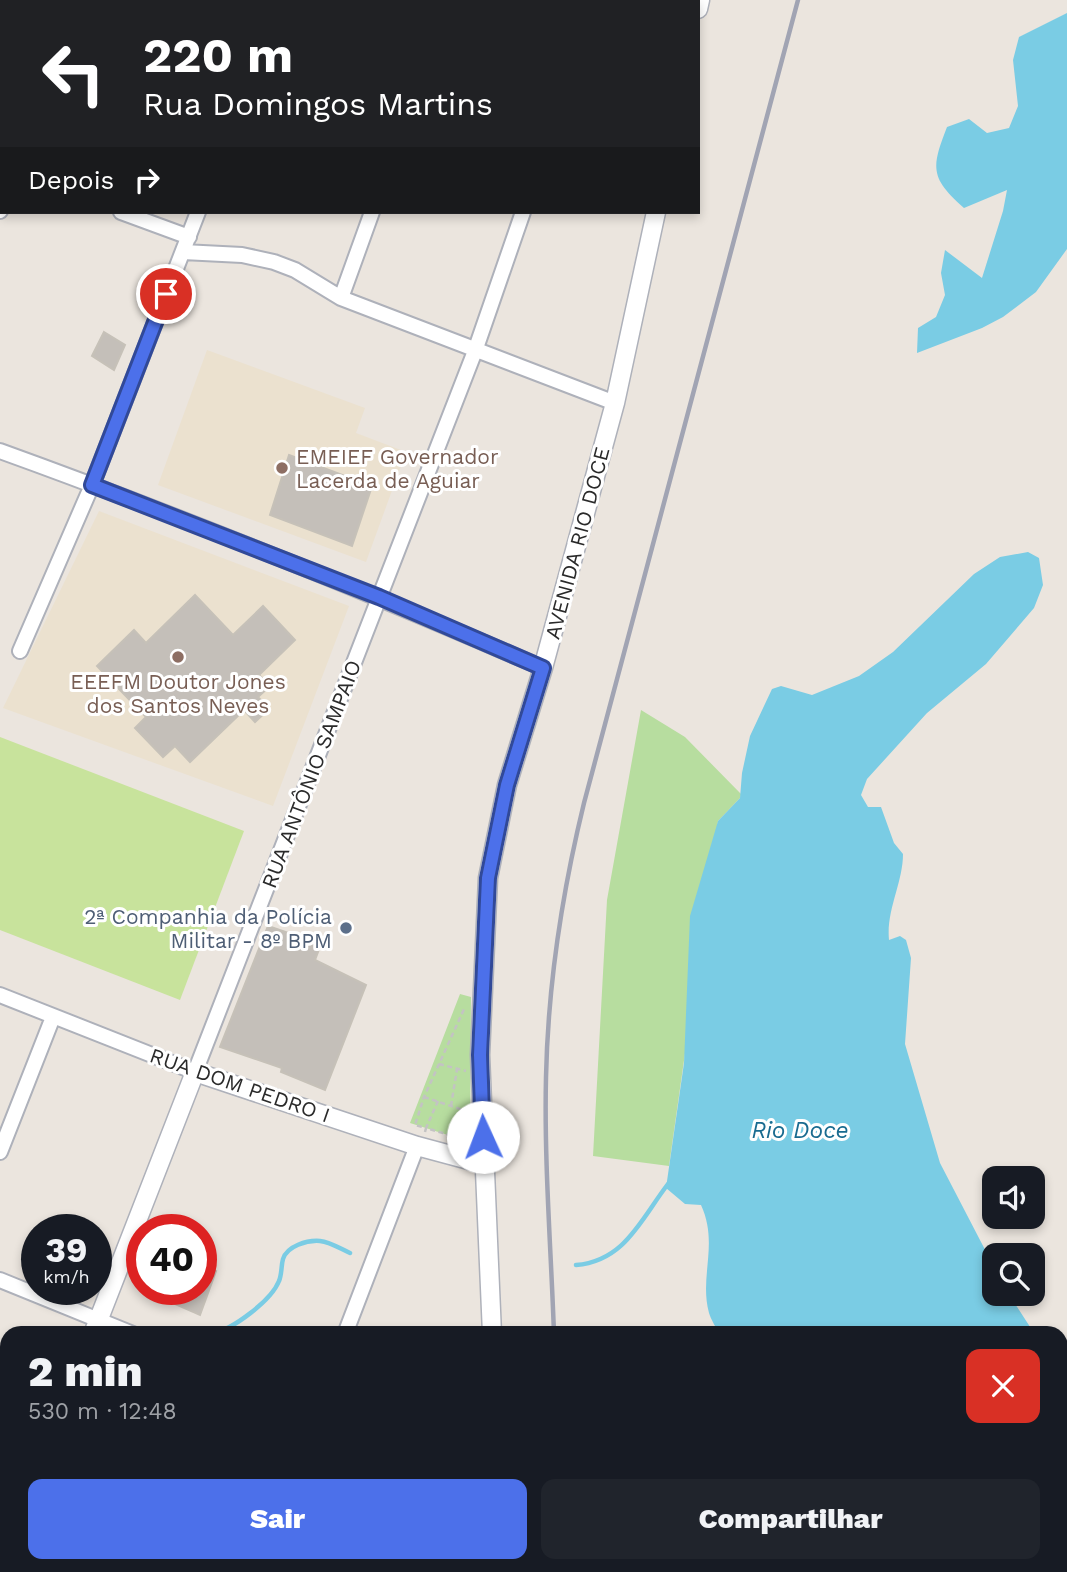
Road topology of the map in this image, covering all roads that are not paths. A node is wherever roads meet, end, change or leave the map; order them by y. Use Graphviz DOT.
graph roads {
  1 [pos="126,214"];
  2 [pos="197,214"];
  3 [pos="372,214"];
  4 [pos="522,214"];
  5 [pos="656,214"];
  6 [pos="189,237"];
  7 [pos="183,253"];
  8 [pos="341,298"];
  9 [pos="475,351"];
  10 [pos="615,403"];
  11 [pos="2,456"];
  12 [pos="92,485"];
  13 [pos="379,597"];
  14 [pos="20,651"];
  15 [pos="543,668"];
  16 [pos="0,995"];
  17 [pos="53,1017"];
  18 [pos="195,1072"];
  19 [pos="417,1146"];
  20 [pos="0,1152"];
  21 [pos="484,1164"];
  22 [pos="0,1280"];
  23 [pos="94,1326"];
  24 [pos="96,1326"];
  25 [pos="348,1326"];
  26 [pos="492,1326"];
  1 -- 6 [label="street"];
  2 -- 6 [label="street"];
  3 -- 8 [label="street"];
  4 -- 9 [label="street, RUA ANTÔNIO SAMPAIO"];
  5 -- 10 [label="street, AVENIDA RIO DOCE"];
  6 -- 7 [label="street"];
  7 -- 8 [label="street"];
  7 -- 12 [label="street"];
  8 -- 9 [label="street"];
  9 -- 10 [label="street"];
  9 -- 13 [label="street, RUA ANTÔNIO SAMPAIO"];
  10 -- 15 [label="street, AVENIDA RIO DOCE"];
  11 -- 12 [label="street"];
  12 -- 13 [label="street"];
  12 -- 14 [label="street"];
  13 -- 15 [label="street"];
  13 -- 18 [label="street, RUA ANTÔNIO SAMPAIO"];
  15 -- 21 [label="street, AVENIDA RIO DOCE"];
  16 -- 17 [label="street, RUA DOM PEDRO I"];
  17 -- 18 [label="street, RUA DOM PEDRO I"];
  17 -- 20 [label="street"];
  18 -- 19 [label="street, RUA DOM PEDRO I"];
  18 -- 24 [label="street, RUA ANTÔNIO SAMPAIO"];
  19 -- 21 [label="street, RUA DOM PEDRO I"];
  19 -- 25 [label="street"];
  21 -- 26 [label="street, AVENIDA RIO DOCE"];
  22 -- 23 [label="street"];
}
